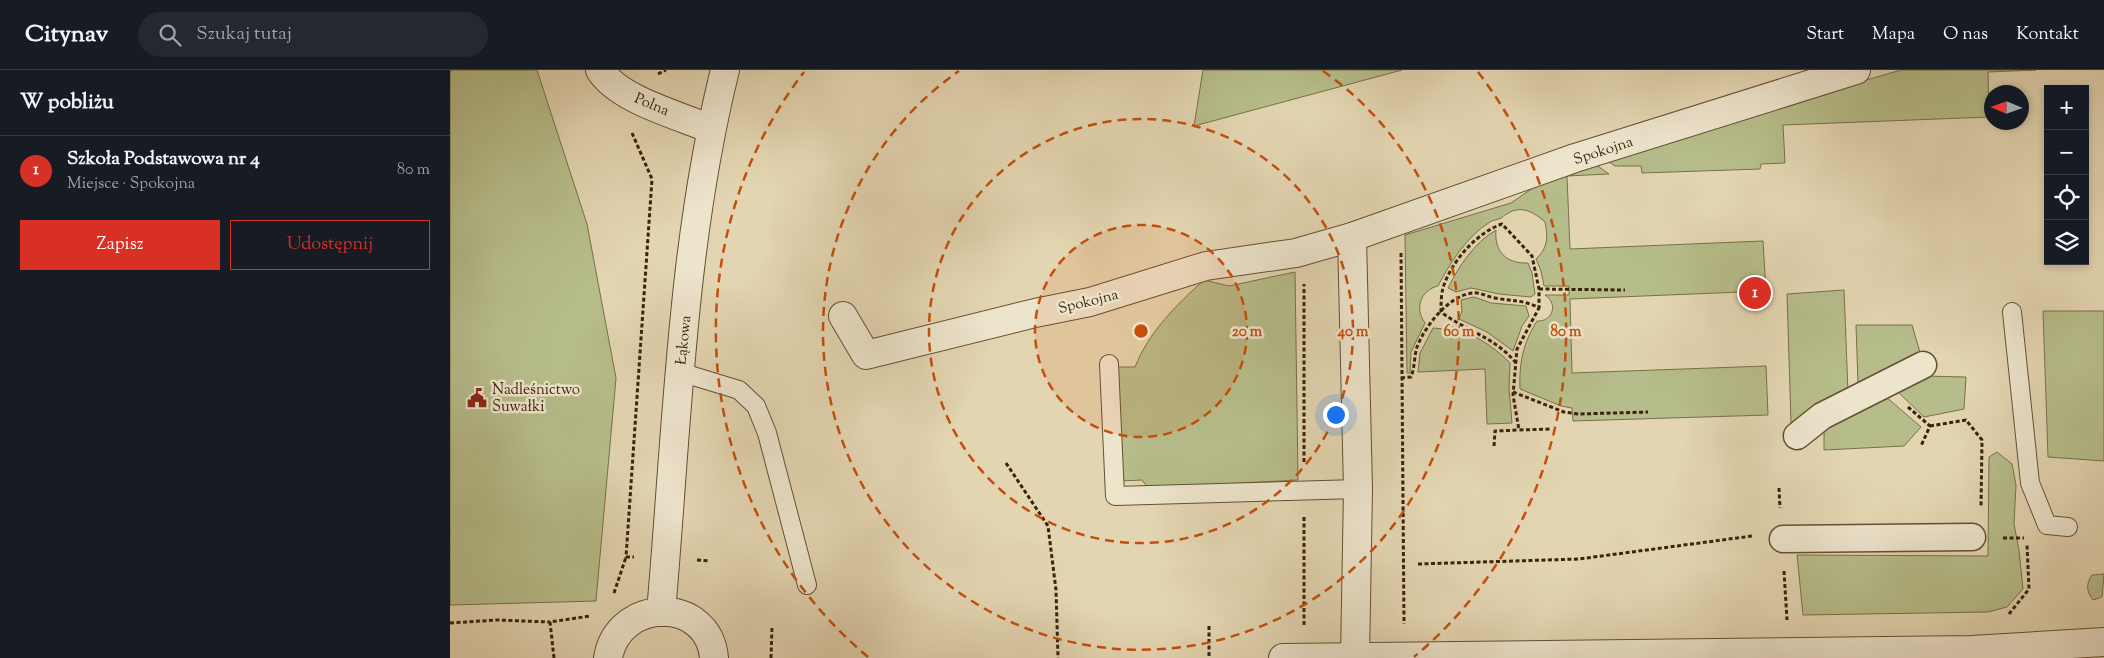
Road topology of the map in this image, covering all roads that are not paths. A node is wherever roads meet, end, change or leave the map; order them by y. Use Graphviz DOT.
graph roads {
  1 [pos="600,70"];
  2 [pos="725,70"];
  3 [pos="1856,70"];
  4 [pos="710,128"];
  5 [pos="1352,238"];
  6 [pos="2012,312"];
  7 [pos="844,316"];
  8 [pos="1109,364"];
  9 [pos="1924,365"];
  10 [pos="680,372"];
  11 [pos="1797,436"];
  12 [pos="1358,489"];
  13 [pos="2068,527"];
  14 [pos="1977,537"];
  15 [pos="1783,540"];
  16 [pos="807,585"];
  17 [pos="661,612"];
  18 [pos="2104,642"];
  19 [pos="608,658"];
  20 [pos="714,658"];
  21 [pos="1283,658"];
  22 [pos="1355,658"];
  1 -- 4 [label="street, Polna"];
  2 -- 4 [label="street, Łąkowa"];
  3 -- 5 [label="street, Spokojna"];
  4 -- 10 [label="street, Łąkowa"];
  5 -- 7 [label="street, Spokojna"];
  5 -- 12 [label="street"];
  6 -- 13 [label="lane"];
  8 -- 12 [label="lane"];
  9 -- 11 [label="street"];
  10 -- 16 [label="lane"];
  10 -- 17 [label="street, Łąkowa"];
  12 -- 22 [label="street"];
  14 -- 15 [label="street"];
  17 -- 19 [label="street"];
  17 -- 20 [label="street"];
  18 -- 22 [label="street"];
  21 -- 22 [label="street"];
}
